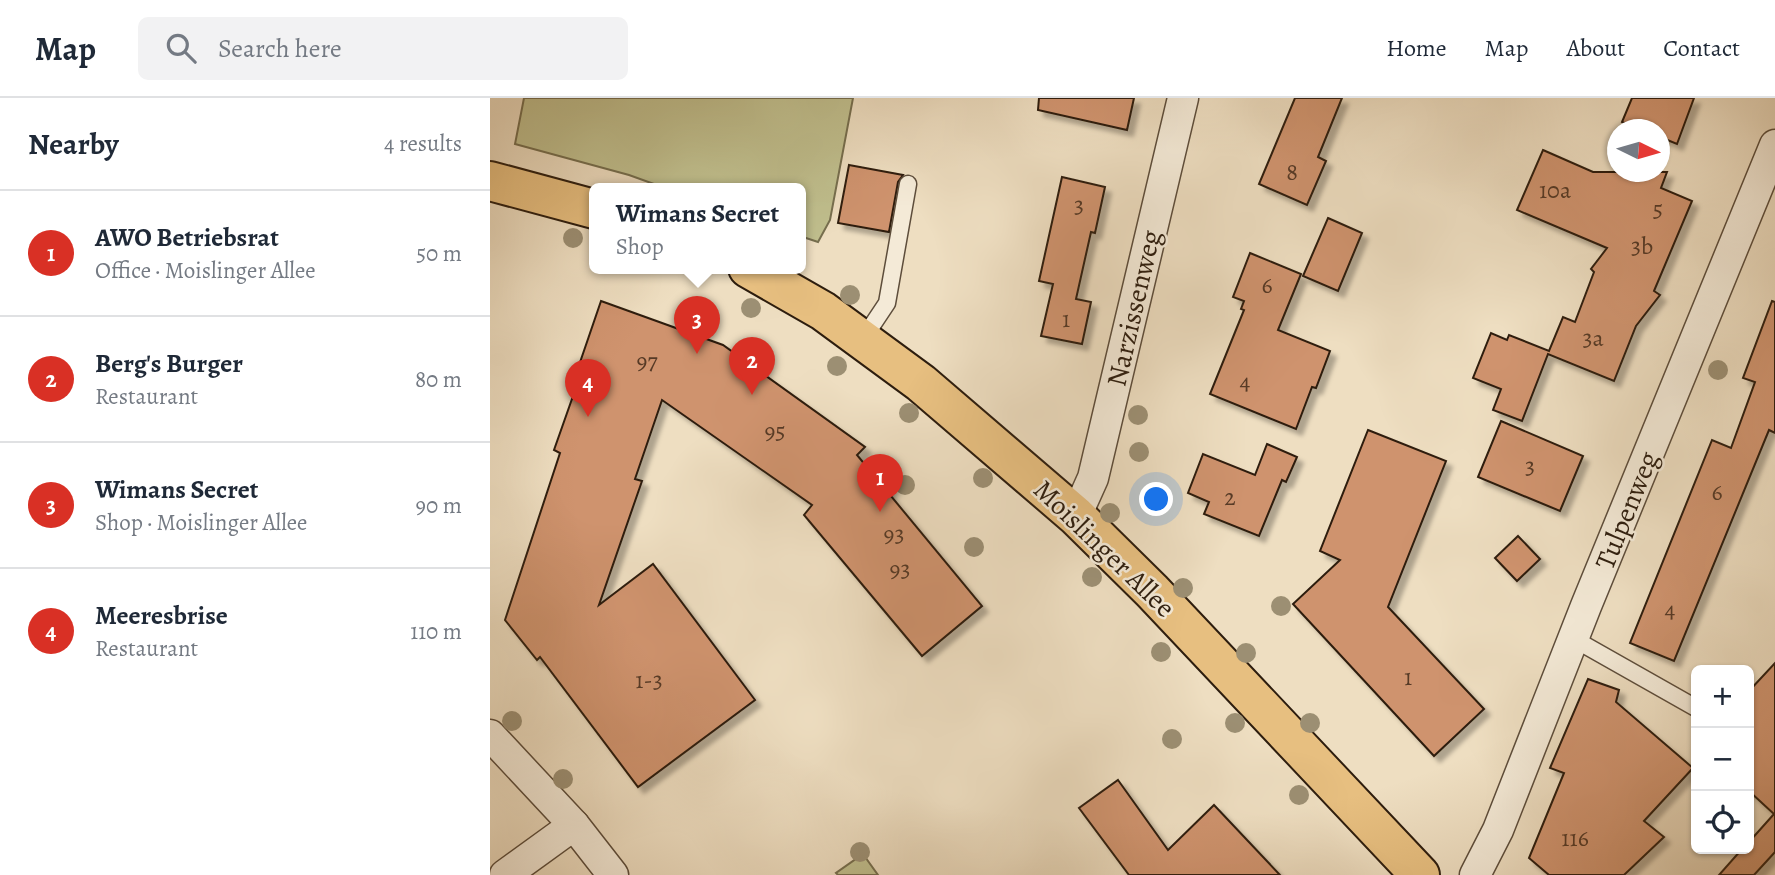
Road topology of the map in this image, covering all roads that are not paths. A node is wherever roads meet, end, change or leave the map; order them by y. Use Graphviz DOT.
graph roads {
  1 [pos="1183,98"];
  2 [pos="1775,145"];
  3 [pos="490,181"];
  4 [pos="908,184"];
  5 [pos="589,208"];
  6 [pos="759,274"];
  7 [pos="863,339"];
  8 [pos="1076,516"];
  9 [pos="1574,639"];
  10 [pos="1691,705"];
  11 [pos="490,735"];
  12 [pos="574,825"];
  13 [pos="505,875"];
  14 [pos="613,875"];
  15 [pos="1420,875"];
  16 [pos="1475,875"];
  1 -- 8 [label="street, Narzissenweg"];
  2 -- 9 [label="street, Tulpenweg"];
  3 -- 5 [label="main road"];
  4 -- 7 [label="lane"];
  6 -- 7 [label="main road, Moislinger Allee"];
  7 -- 8 [label="main road, Moislinger Allee"];
  8 -- 15 [label="main road, Moislinger Allee"];
  9 -- 10 [label="lane"];
  9 -- 16 [label="street, Tulpenweg"];
  11 -- 12 [label="street"];
  12 -- 13 [label="street"];
  12 -- 14 [label="street"];
}
